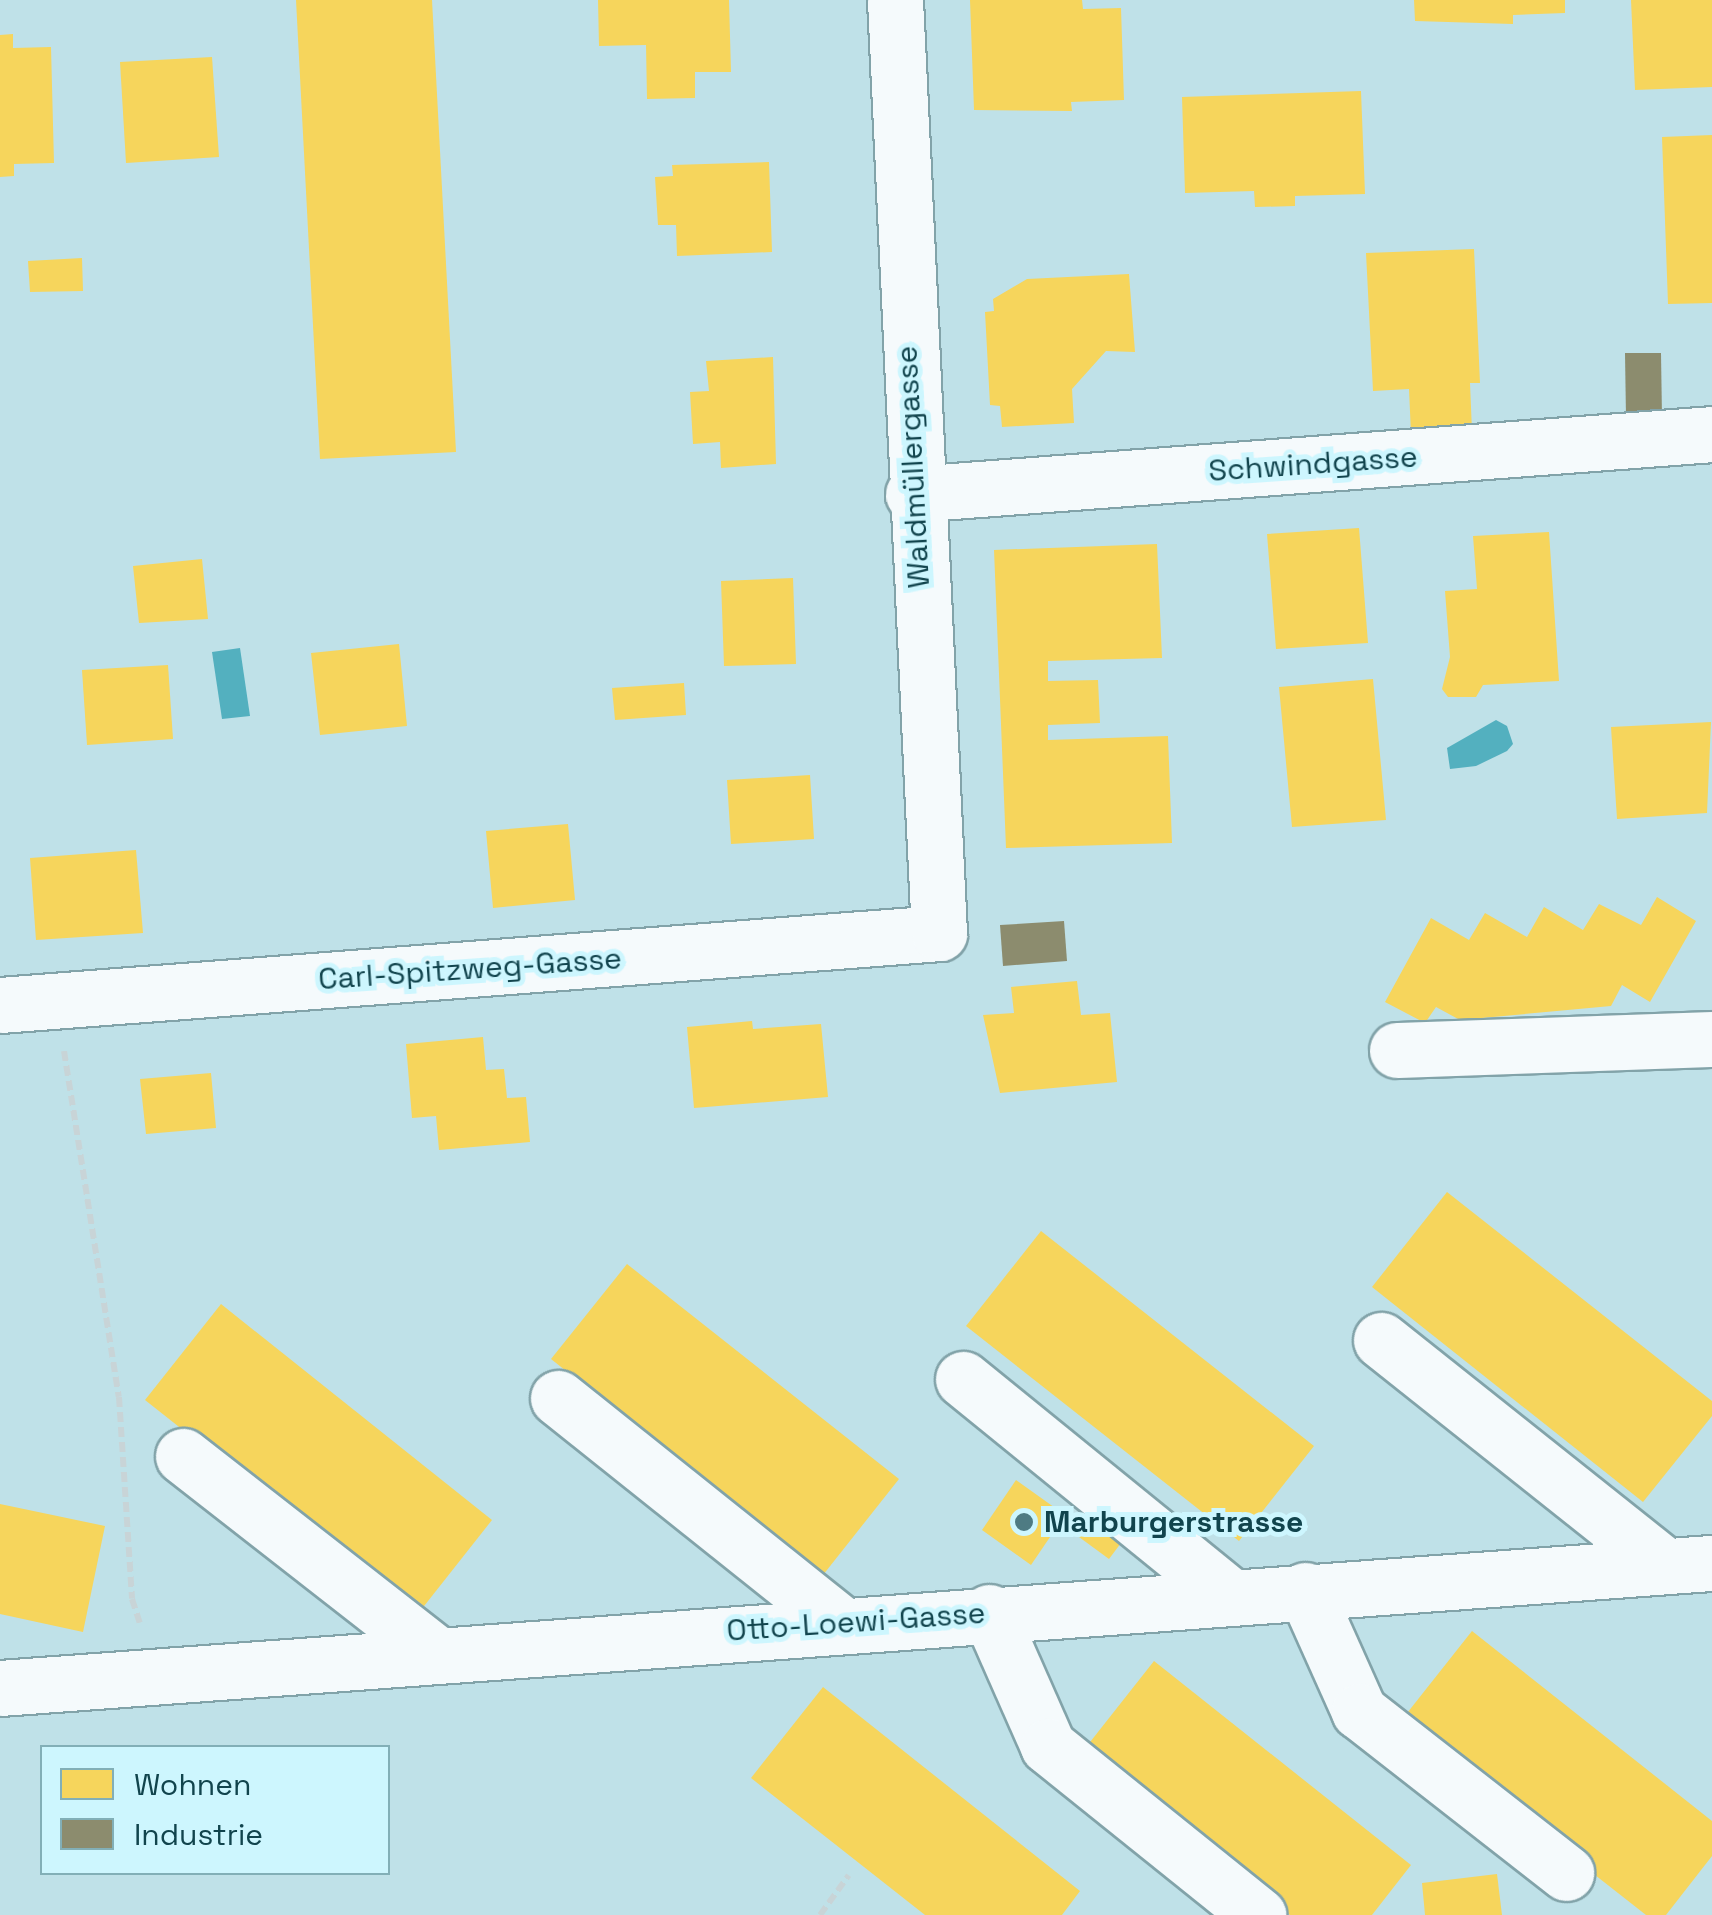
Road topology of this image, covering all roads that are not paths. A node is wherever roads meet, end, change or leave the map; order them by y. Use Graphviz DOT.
graph roads {
  1 [pos="895,0"];
  2 [pos="1705,434"];
  3 [pos="914,494"];
  4 [pos="939,933"];
  5 [pos="0,1005"];
  6 [pos="1712,1039"];
  7 [pos="1396,1050"];
  8 [pos="1381,1340"];
  9 [pos="963,1379"];
  10 [pos="558,1398"];
  11 [pos="183,1456"];
  12 [pos="1688,1564"];
  13 [pos="1305,1590"];
  14 [pos="1229,1596"];
  15 [pos="988,1612"];
  16 [pos="840,1623"];
  17 [pos="435,1653"];
  18 [pos="0,1688"];
  19 [pos="1566,1872"];
  20 [pos="1258,1915"];
  1 -- 3 [label="street, Waldmüllergasse"];
  2 -- 3 [label="street, Schwindgasse"];
  3 -- 4 [label="street, Waldmüllergasse"];
  4 -- 5 [label="street, Carl-Spitzweg-Gasse"];
  6 -- 7 [label="street"];
  8 -- 12 [label="street"];
  9 -- 14 [label="street"];
  10 -- 16 [label="street"];
  11 -- 17 [label="street"];
  12 -- 13 [label="street, Otto-Loewi-Gasse"];
  13 -- 14 [label="street, Otto-Loewi-Gasse"];
  13 -- 19 [label="street"];
  14 -- 15 [label="street, Otto-Loewi-Gasse"];
  15 -- 16 [label="street, Otto-Loewi-Gasse"];
  15 -- 20 [label="street"];
  16 -- 17 [label="street, Otto-Loewi-Gasse"];
  17 -- 18 [label="street, Otto-Loewi-Gasse"];
}
